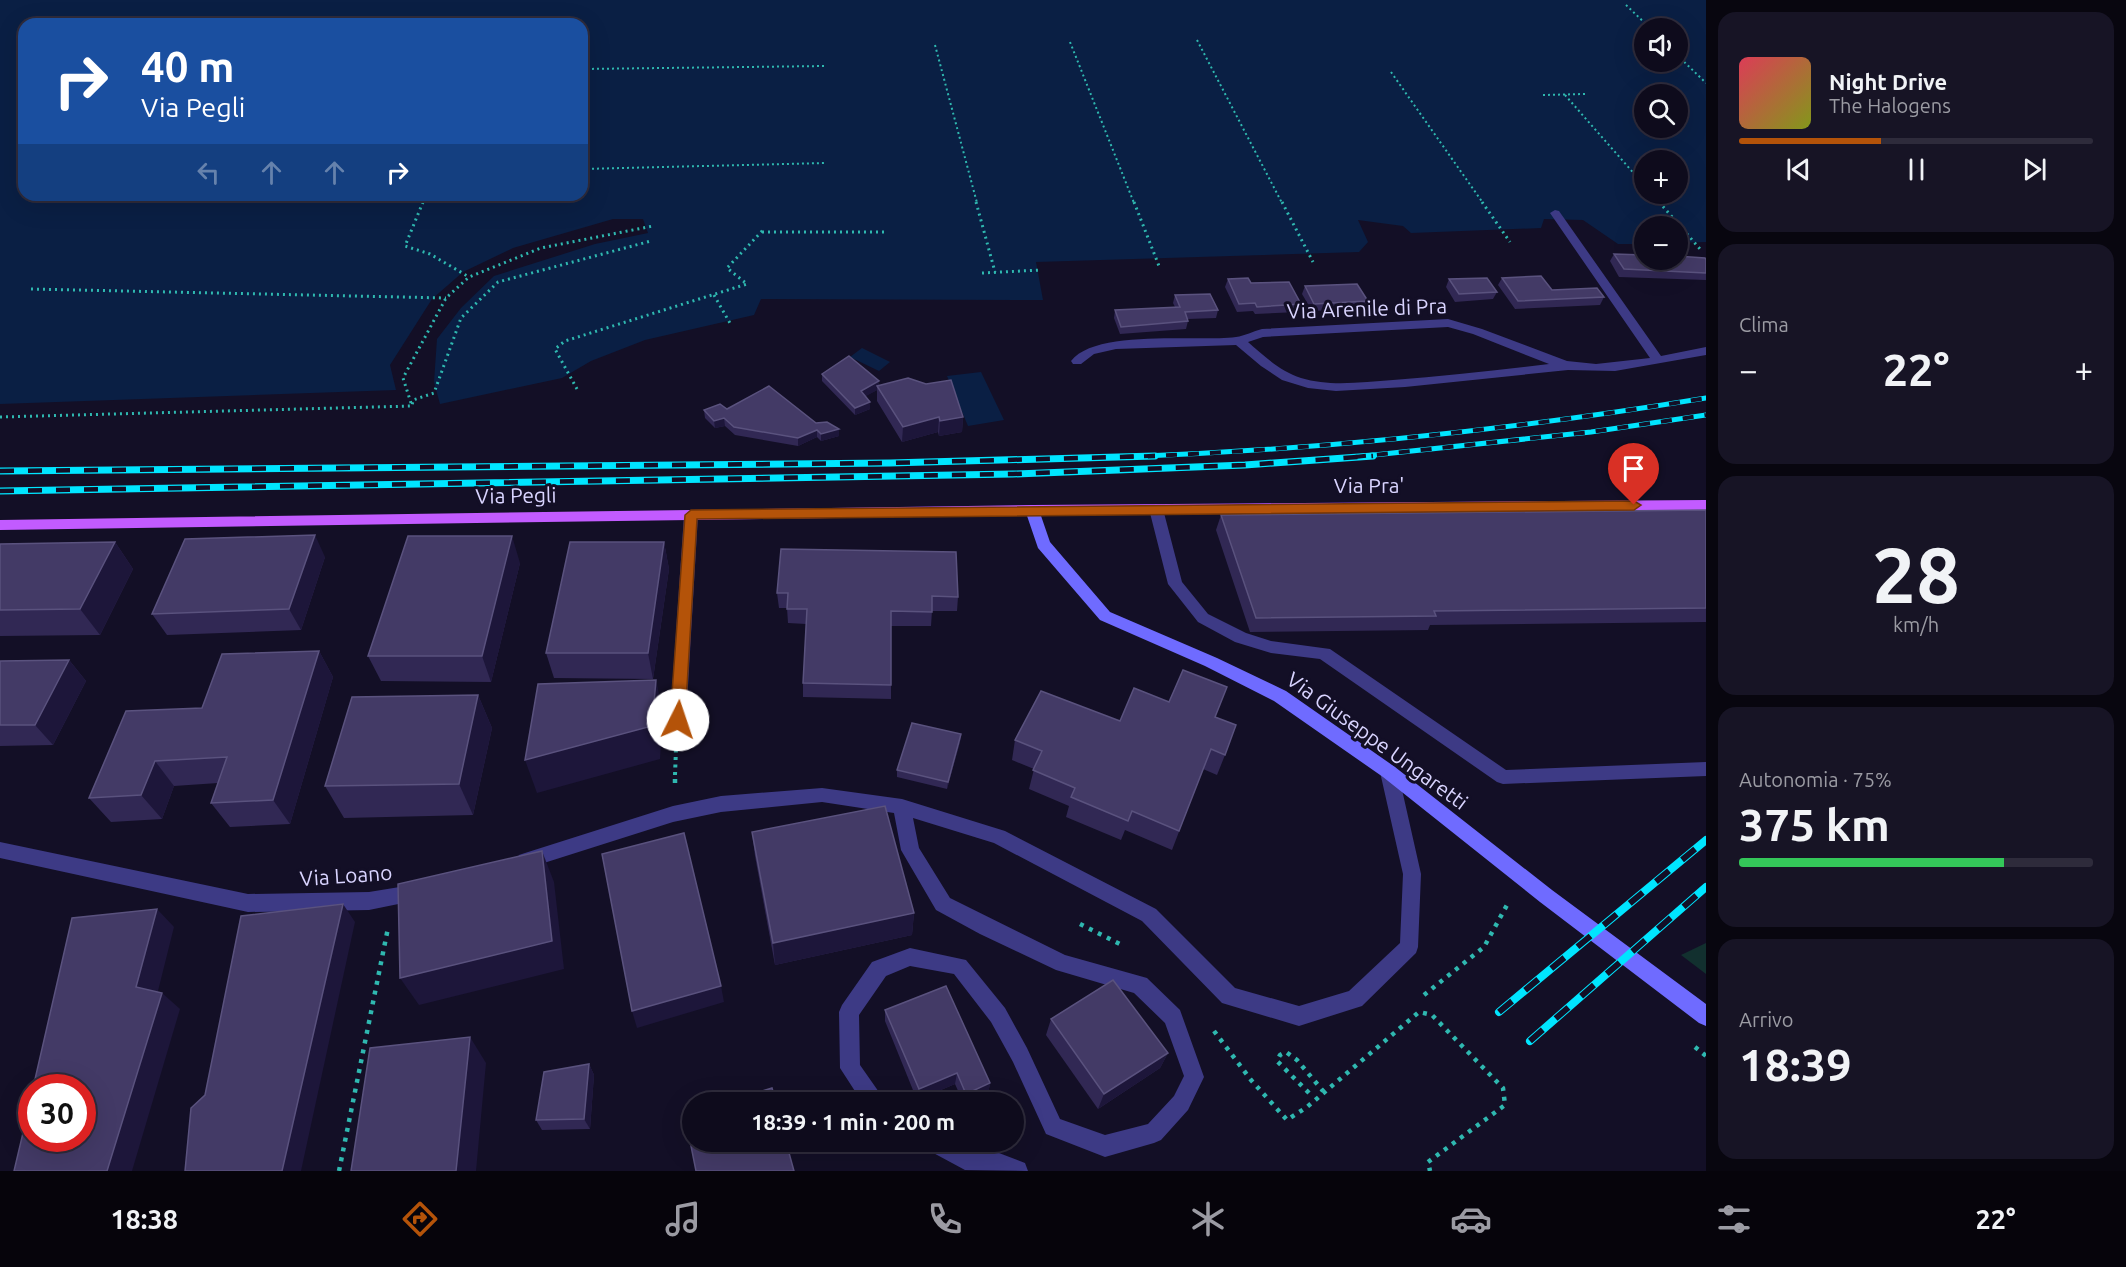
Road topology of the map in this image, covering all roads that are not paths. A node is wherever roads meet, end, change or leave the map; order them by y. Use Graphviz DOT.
graph roads {
  1 [pos="1555,213"];
  2 [pos="1239,341"];
  3 [pos="1706,351"];
  4 [pos="1658,359"];
  5 [pos="1077,360"];
  6 [pos="1566,366"];
  7 [pos="1706,505"];
  8 [pos="1156,509"];
  9 [pos="1032,510"];
  10 [pos="691,515"];
  11 [pos="0,525"];
  12 [pos="678,720"];
  13 [pos="1706,769"];
  14 [pos="1389,772"];
  15 [pos="902,807"];
  16 [pos="0,850"];
  17 [pos="505,867"];
  18 [pos="437,887"];
  19 [pos="1706,1016"];
  20 [pos="867,1092"];
  21 [pos="951,1152"];
  22 [pos="1017,1171"];
  1 -- 4 [label="street"];
  2 -- 5 [label="street, Via Arenile di Pra"];
  2 -- 6 [label="street, Via Arenile di Pra"];
  2 -- 6 [label="street"];
  3 -- 4 [label="street, Via Arenile di Pra"];
  4 -- 6 [label="street, Via Arenile di Pra"];
  7 -- 8 [label="main road, Via Pra'"];
  8 -- 9 [label="main road, Via Pra'"];
  8 -- 13 [label="street"];
  9 -- 10 [label="main road, Via Pegli"];
  9 -- 14 [label="street, Via Giuseppe Ungaretti"];
  10 -- 11 [label="main road, Via Pegli"];
  10 -- 12 [label="street"];
  14 -- 15 [label="street"];
  14 -- 19 [label="street, Via Giuseppe Ungaretti"];
  15 -- 17 [label="street"];
  15 -- 20 [label="street"];
  16 -- 18 [label="street, Via Loano"];
  21 -- 22 [label="street"];
}
